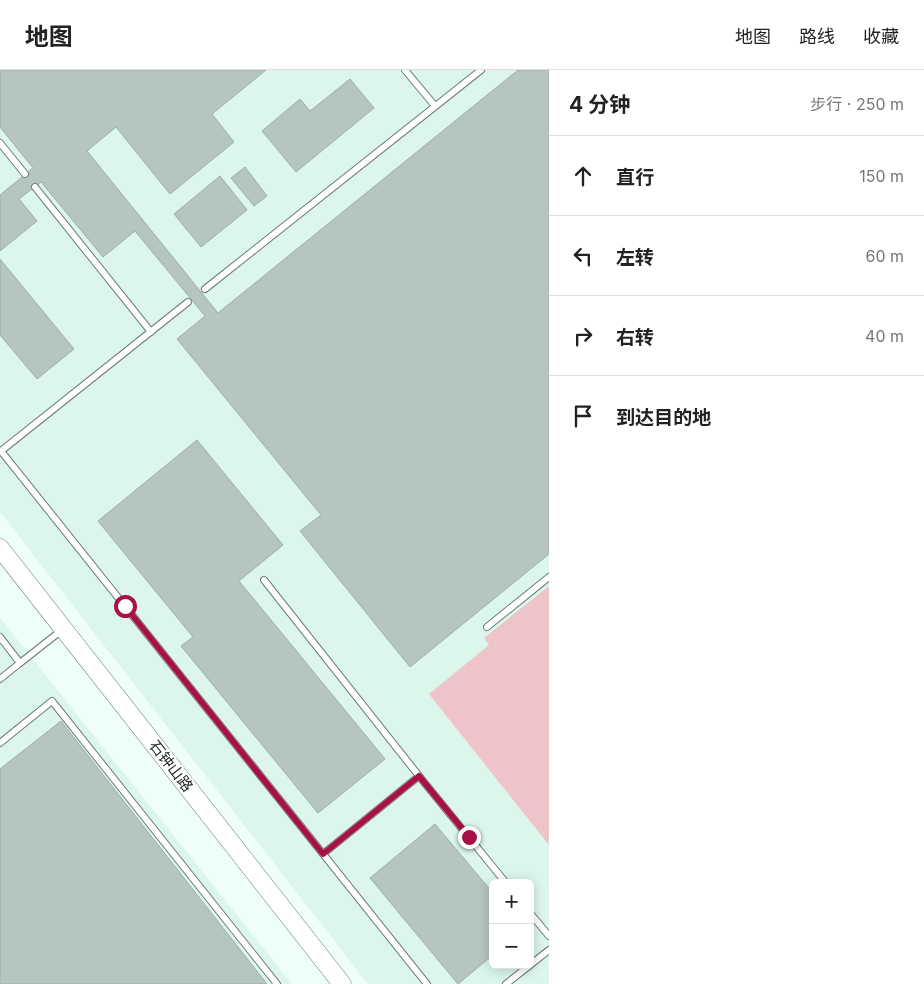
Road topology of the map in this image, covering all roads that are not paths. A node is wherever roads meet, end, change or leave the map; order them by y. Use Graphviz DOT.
graph roads {
  1 [pos="405,70"];
  2 [pos="481,70"];
  3 [pos="435,106"];
  4 [pos="0,142"];
  5 [pos="25,174"];
  6 [pos="35,187"];
  7 [pos="205,289"];
  8 [pos="188,302"];
  9 [pos="151,332"];
  10 [pos="1,450"];
  11 [pos="0,548"];
  12 [pos="549,577"];
  13 [pos="264,580"];
  14 [pos="487,627"];
  15 [pos="63,629"];
  16 [pos="0,638"];
  17 [pos="20,663"];
  18 [pos="0,679"];
  19 [pos="0,743"];
  20 [pos="419,776"];
  21 [pos="323,854"];
  22 [pos="503,879"];
  23 [pos="534,918"];
  24 [pos="549,936"];
  25 [pos="549,950"];
  26 [pos="534,962"];
  27 [pos="525,969"];
  28 [pos="277,984"];
  29 [pos="342,984"];
  30 [pos="427,984"];
  31 [pos="506,984"];
  1 -- 3 [label="lane"];
  2 -- 3 [label="lane"];
  3 -- 7 [label="lane"];
  4 -- 5 [label="lane"];
  6 -- 9 [label="lane"];
  8 -- 9 [label="lane"];
  9 -- 10 [label="lane"];
  10 -- 21 [label="lane"];
  11 -- 15 [label="street, 石钟山路"];
  12 -- 14 [label="lane"];
  13 -- 20 [label="lane"];
  15 -- 17 [label="lane"];
  15 -- 29 [label="street, 石钟山路"];
  16 -- 17 [label="lane"];
  17 -- 18 [label="lane"];
  19 -- 28 [label="lane"];
  20 -- 21 [label="lane"];
  20 -- 22 [label="lane"];
  21 -- 30 [label="lane"];
  23 -- 24 [label="lane"];
  25 -- 26 [label="lane"];
  27 -- 31 [label="lane"];
}
